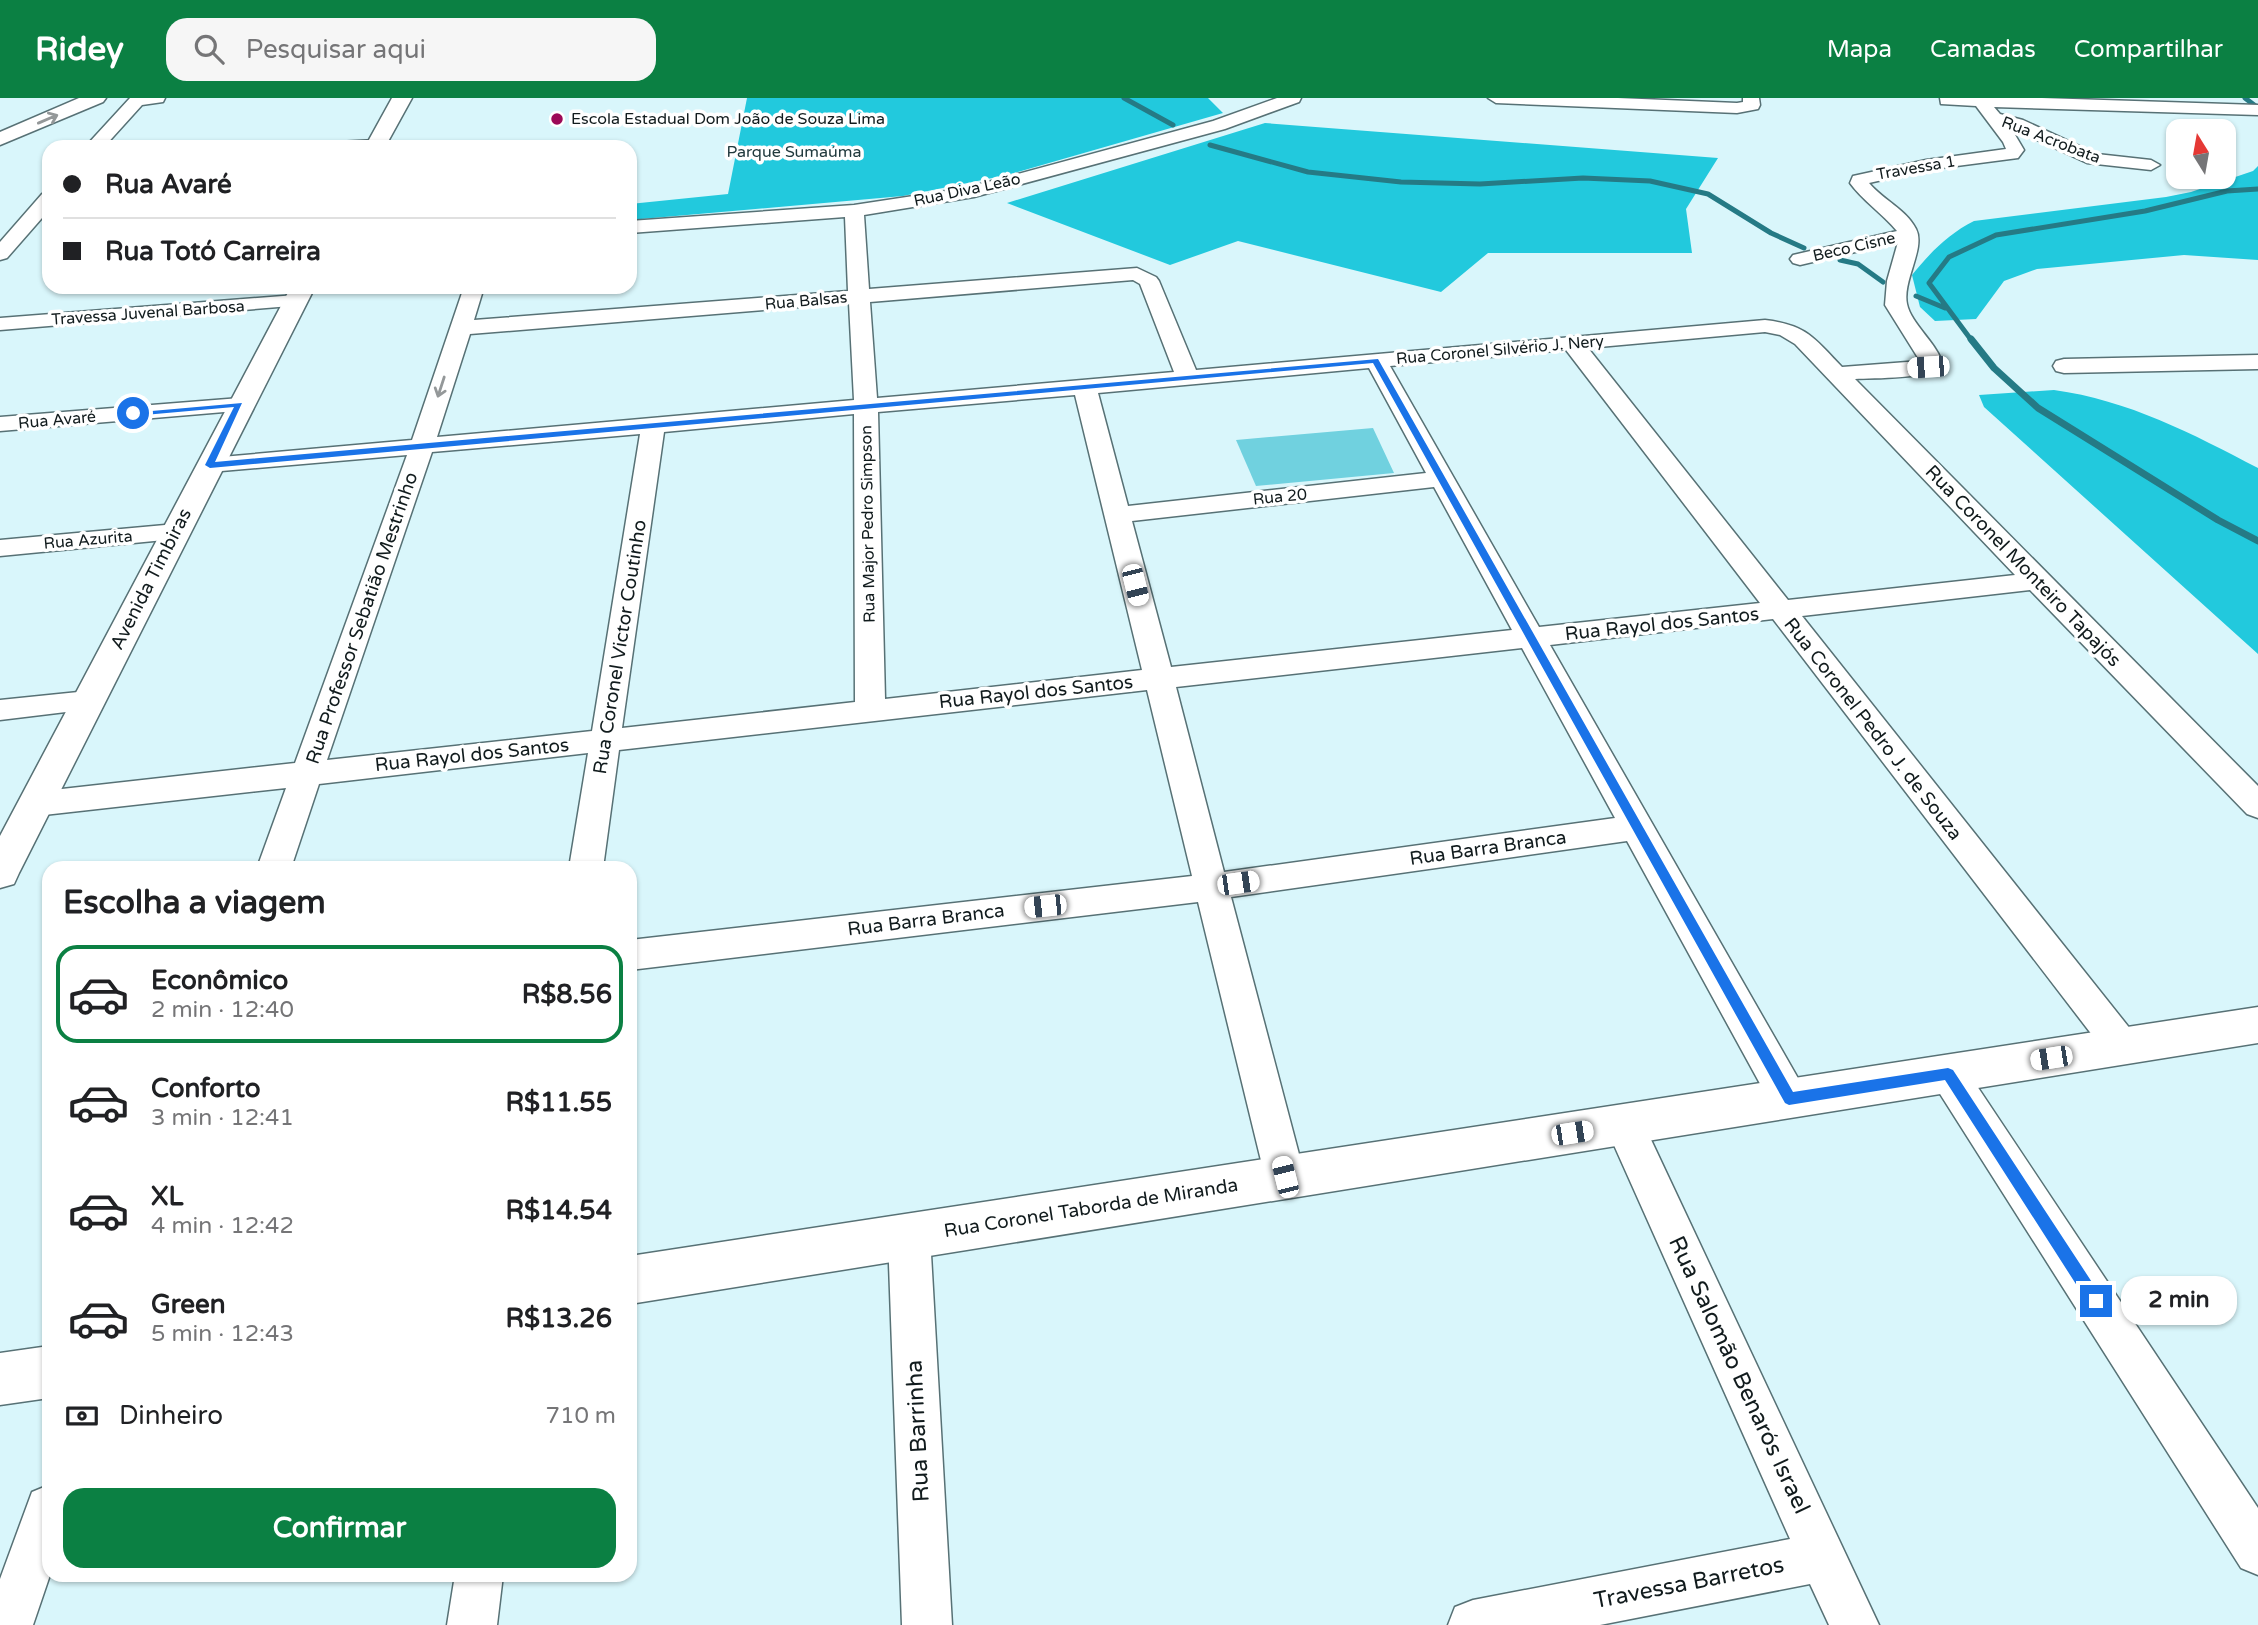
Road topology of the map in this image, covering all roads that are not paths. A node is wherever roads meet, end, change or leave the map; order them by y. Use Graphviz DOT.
graph roads {
  1 [pos="59,98"];
  2 [pos="96,98"];
  3 [pos="158,98"];
  4 [pos="402,98"];
  5 [pos="1293,98"];
  6 [pos="1496,98"];
  7 [pos="142,99"];
  8 [pos="1947,100"];
  9 [pos="2088,100"];
  10 [pos="1981,101"];
  11 [pos="1744,103"];
  12 [pos="2258,110"];
  13 [pos="1994,118"];
  14 [pos="0,121"];
  15 [pos="0,139"];
  16 [pos="100,140"];
  17 [pos="379,140"];
  18 [pos="2151,165"];
  19 [pos="42,206"];
  20 [pos="854,211"];
  21 [pos="637,226"];
  22 [pos="1908,234"];
  23 [pos="37,239"];
  24 [pos="6,247"];
  25 [pos="1800,259"];
  26 [pos="299,294"];
  27 [pos="471,294"];
  28 [pos="857,296"];
  29 [pos="0,324"];
  30 [pos="459,328"];
  31 [pos="1786,329"];
  32 [pos="1573,344"];
  33 [pos="1376,361"];
  34 [pos="2258,362"];
  35 [pos="2064,366"];
  36 [pos="1837,374"];
  37 [pos="1187,377"];
  38 [pos="1085,387"];
  39 [pos="240,405"];
  40 [pos="866,406"];
  41 [pos="0,424"];
  42 [pos="653,425"];
  43 [pos="422,446"];
  44 [pos="210,465"];
  45 [pos="1442,479"];
  46 [pos="1117,515"];
  47 [pos="176,531"];
  48 [pos="0,548"];
  49 [pos="2036,581"];
  50 [pos="1780,611"];
  51 [pos="1531,637"];
  52 [pos="1159,679"];
  53 [pos="88,701"];
  54 [pos="0,710"];
  55 [pos="870,710"];
  56 [pos="606,740"];
  57 [pos="307,773"];
  58 [pos="35,804"];
  59 [pos="2258,806"];
  60 [pos="1637,827"];
  61 [pos="276,861"];
  62 [pos="587,861"];
  63 [pos="0,873"];
  64 [pos="1211,887"];
  65 [pos="637,954"];
  66 [pos="2258,1025"];
  67 [pos="2122,1046"];
  68 [pos="1948,1074"];
  69 [pos="1789,1099"];
  70 [pos="1624,1125"];
  71 [pos="1285,1177"];
  72 [pos="909,1236"];
  73 [pos="637,1279"];
  74 [pos="42,1373"];
  75 [pos="0,1379"];
  76 [pos="42,1529"];
  77 [pos="2258,1550"];
  78 [pos="1823,1557"];
  79 [pos="478,1582"];
  80 [pos="8,1625"];
  81 [pos="472,1625"];
  82 [pos="927,1625"];
  83 [pos="1473,1625"];
  84 [pos="1854,1625"];
  1 -- 14 [label="street"];
  15 -- 2 [label="street, one-way"];
  3 -- 7 [label="street"];
  4 -- 17 [label="street"];
  5 -- 20 [label="street, Rua Diva Leão"];
  6 -- 11 [label="street"];
  7 -- 16 [label="street"];
  8 -- 10 [label="street"];
  9 -- 10 [label="street"];
  9 -- 12 [label="street"];
  10 -- 13 [label="street, Travessa 1"];
  13 -- 18 [label="street, Rua Acrobata"];
  13 -- 22 [label="street, Travessa 1"];
  19 -- 24 [label="street"];
  20 -- 21 [label="street, Rua Diva Leão"];
  20 -- 28 [label="street, Rua Major Pedro Simpson"];
  22 -- 25 [label="street, Beco Cisne"];
  22 -- 36 [label="street"];
  23 -- 24 [label="street"];
  26 -- 29 [label="street, Travessa Juvenal Barbosa"];
  26 -- 39 [label="street, Avenida Timbiras"];
  27 -- 30 [label="street, Rua Professor Sebatião Mestrinho"];
  28 -- 30 [label="street, Rua Balsas"];
  28 -- 37 [label="street, Rua Balsas"];
  28 -- 40 [label="street, Rua Major Pedro Simpson"];
  30 -- 43 [label="street, Rua Professor Sebatião Mestrinho, one-way"];
  31 -- 32 [label="street, Rua Coronel Silvério J. Nery"];
  31 -- 36 [label="street, Rua Coronel Monteiro Tapajós"];
  32 -- 33 [label="street, Rua Coronel Silvério J. Nery"];
  32 -- 50 [label="street, Rua Coronel Pedro J. de Souza"];
  33 -- 37 [label="street, Rua Coronel Silvério J. Nery"];
  33 -- 45 [label="street"];
  34 -- 35 [label="street"];
  36 -- 49 [label="street, Rua Coronel Monteiro Tapajós"];
  37 -- 38 [label="street, Rua Coronel Silvério J. Nery"];
  38 -- 40 [label="street, Rua Coronel Silvério J. Nery"];
  38 -- 46 [label="street"];
  39 -- 41 [label="street, Rua Avaré"];
  39 -- 44 [label="street, Avenida Timbiras"];
  40 -- 42 [label="street, Rua Coronel Silvério J. Nery"];
  40 -- 55 [label="street, Rua Major Pedro Simpson"];
  42 -- 43 [label="street, Rua Coronel Silvério J. Nery"];
  42 -- 56 [label="street, Rua Coronel Victor Coutinho"];
  43 -- 44 [label="street, Rua Coronel Silvério J. Nery"];
  43 -- 57 [label="street, Rua Professor Sebatião Mestrinho"];
  44 -- 47 [label="street, Avenida Timbiras"];
  45 -- 46 [label="street, Rua 20"];
  45 -- 51 [label="street"];
  46 -- 52 [label="street"];
  47 -- 48 [label="street, Rua Azurita"];
  47 -- 53 [label="street, Avenida Timbiras"];
  49 -- 50 [label="street, Rua Rayol dos Santos"];
  49 -- 59 [label="street, Rua Coronel Monteiro Tapajós"];
  50 -- 51 [label="street, Rua Rayol dos Santos"];
  50 -- 67 [label="street, Rua Coronel Pedro J. de Souza"];
  51 -- 52 [label="street, Rua Rayol dos Santos"];
  51 -- 60 [label="street"];
  52 -- 55 [label="street, Rua Rayol dos Santos"];
  52 -- 64 [label="street"];
  53 -- 54 [label="street"];
  53 -- 58 [label="street, Avenida Timbiras"];
  55 -- 56 [label="street, Rua Rayol dos Santos"];
  56 -- 57 [label="street, Rua Rayol dos Santos"];
  56 -- 62 [label="street, Rua Coronel Victor Coutinho"];
  57 -- 58 [label="street, Rua Rayol dos Santos"];
  57 -- 61 [label="street, Rua Professor Sebatião Mestrinho"];
  58 -- 63 [label="street, Avenida Timbiras"];
  60 -- 64 [label="street, Rua Barra Branca"];
  60 -- 69 [label="street"];
  64 -- 65 [label="street, Rua Barra Branca"];
  64 -- 71 [label="street"];
  66 -- 67 [label="street, Rua Coronel Taborda de Miranda"];
  67 -- 68 [label="street, Rua Coronel Taborda de Miranda"];
  68 -- 69 [label="street, Rua Coronel Taborda de Miranda"];
  68 -- 77 [label="street"];
  69 -- 70 [label="street, Rua Coronel Taborda de Miranda"];
  70 -- 71 [label="street, Rua Coronel Taborda de Miranda"];
  70 -- 78 [label="street, Rua Salomão Benarós Israel"];
  71 -- 72 [label="street, Rua Coronel Taborda de Miranda"];
  72 -- 73 [label="street, Rua Coronel Taborda de Miranda"];
  72 -- 82 [label="street, Rua Barrinha"];
  74 -- 75 [label="street"];
  76 -- 80 [label="street"];
  78 -- 83 [label="street, Travessa Barretos"];
  78 -- 84 [label="street, Rua Salomão Benarós Israel"];
  79 -- 81 [label="street"];
}
